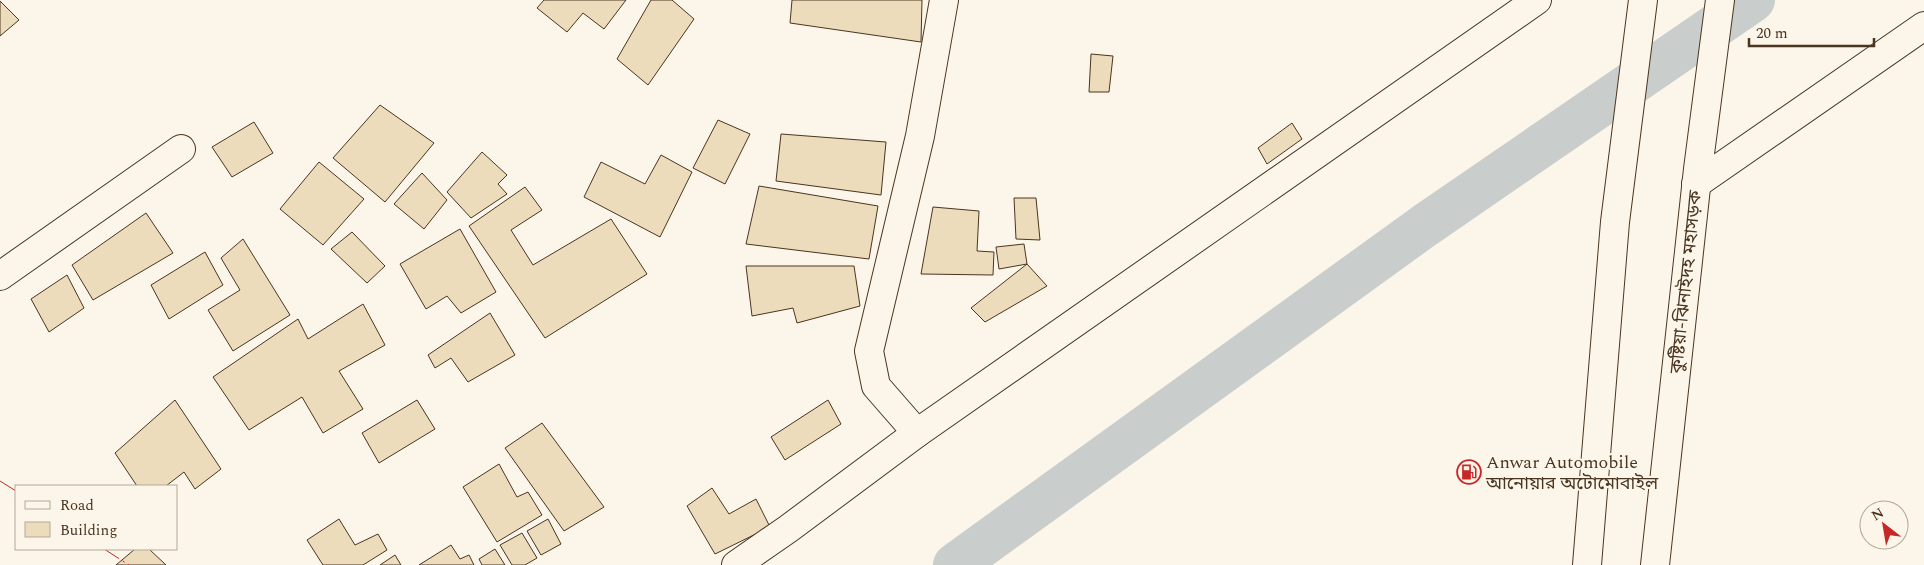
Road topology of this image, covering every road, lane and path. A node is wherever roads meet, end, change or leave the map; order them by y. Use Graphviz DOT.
graph roads {
  1 [pos="944,0"];
  2 [pos="1537,0"];
  3 [pos="1643,0"];
  4 [pos="1720,0"];
  5 [pos="1924,26"];
  6 [pos="181,149"];
  7 [pos="1697,177"];
  8 [pos="0,276"];
  9 [pos="917,433"];
  10 [pos="736,565"];
  11 [pos="1586,565"];
  12 [pos="1656,565"];
  1 -- 9 [label="main road"];
  2 -- 9 [label="main road"];
  3 -- 11 [label="main road"];
  4 -- 7 [label="main road, কুষ্টিয়া-ঝিনাইদহ মহাসড়ক"];
  5 -- 7 [label="main road"];
  6 -- 8 [label="main road"];
  7 -- 12 [label="main road, কুষ্টিয়া-ঝিনাইদহ মহাসড়ক"];
  9 -- 10 [label="main road"];
}
